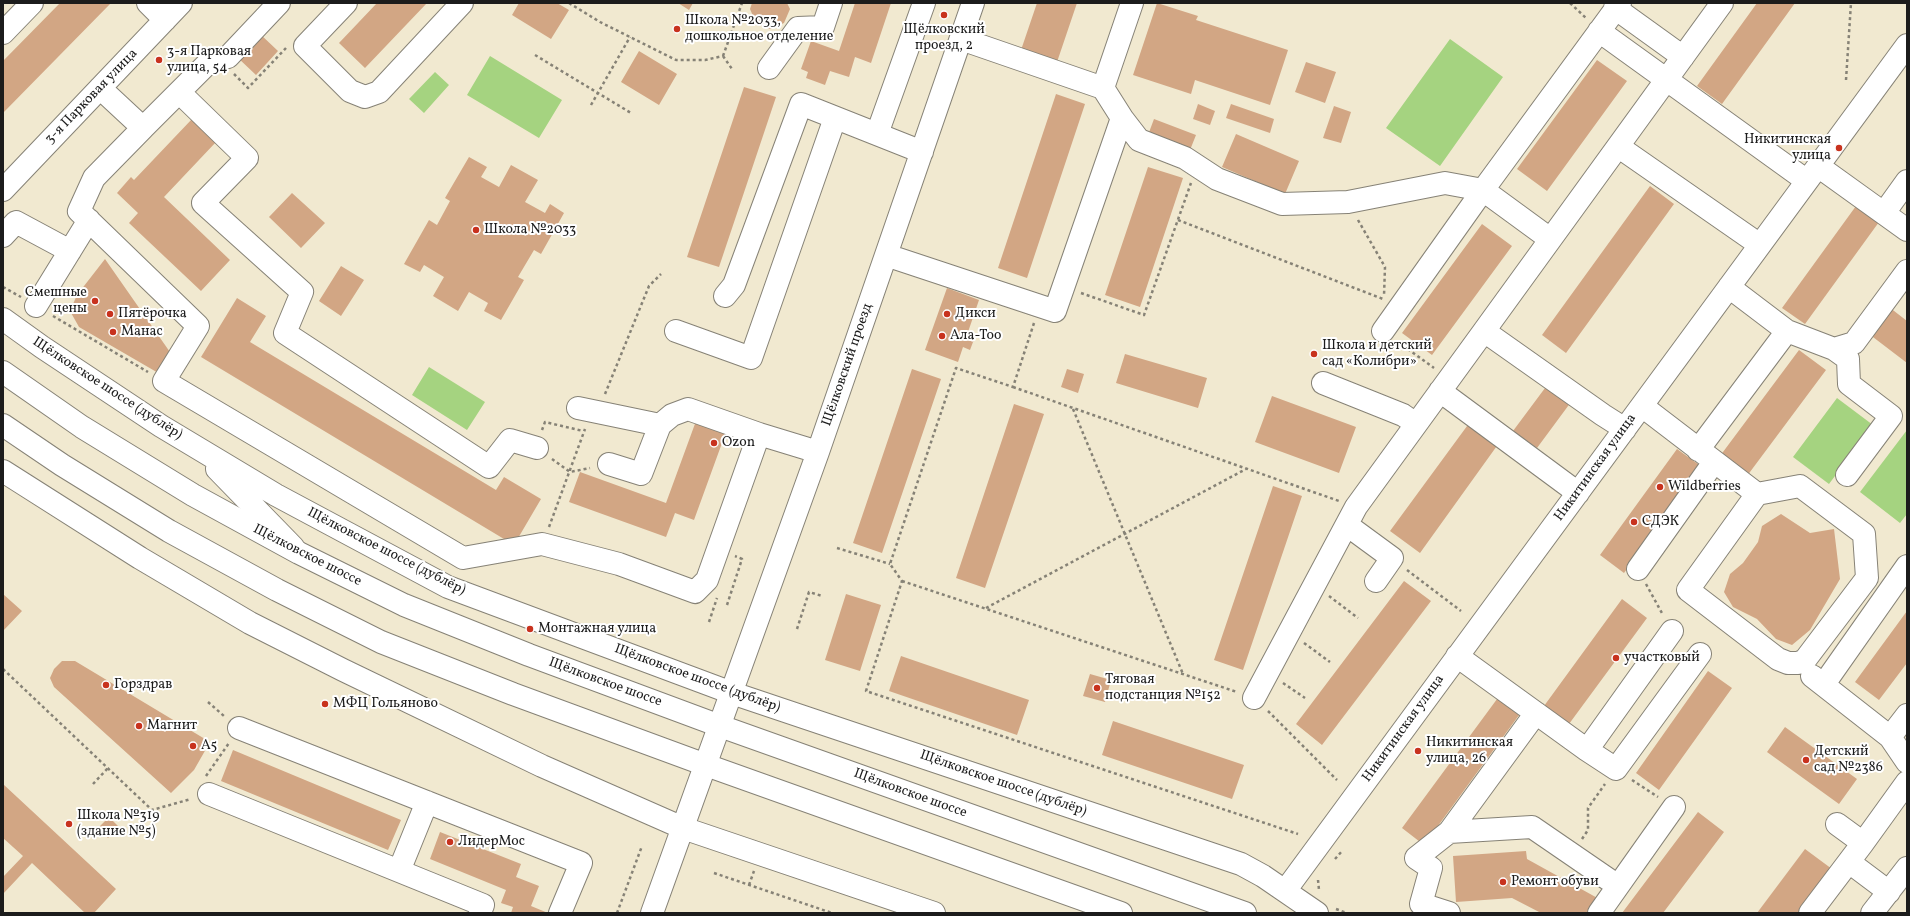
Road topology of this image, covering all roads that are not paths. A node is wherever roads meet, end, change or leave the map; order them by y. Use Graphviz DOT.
graph roads {
  1 [pos="32,3"];
  2 [pos="148,3"];
  3 [pos="181,3"];
  4 [pos="279,3"];
  5 [pos="346,3"];
  6 [pos="462,3"];
  7 [pos="831,3"];
  8 [pos="924,3"];
  9 [pos="973,3"];
  10 [pos="1132,3"];
  11 [pos="1722,3"];
  12 [pos="1618,5"];
  13 [pos="165,20"];
  14 [pos="1599,31"];
  15 [pos="3,33"];
  16 [pos="961,39"];
  17 [pos="1907,45"];
  18 [pos="1683,57"];
  19 [pos="769,68"];
  20 [pos="1667,80"];
  21 [pos="100,88"];
  22 [pos="1102,88"];
  23 [pos="179,92"];
  24 [pos="835,118"];
  25 [pos="1122,118"];
  26 [pos="143,128"];
  27 [pos="877,134"];
  28 [pos="1619,147"];
  29 [pos="922,152"];
  30 [pos="1813,173"];
  31 [pos="1907,181"];
  32 [pos="3,190"];
  33 [pos="1483,190"];
  34 [pos="1884,213"];
  35 [pos="89,220"];
  36 [pos="1907,230"];
  37 [pos="3,236"];
  38 [pos="1550,239"];
  39 [pos="1760,246"];
  40 [pos="70,251"];
  41 [pos="886,255"];
  42 [pos="1905,278"];
  43 [pos="1729,287"];
  44 [pos="725,296"];
  45 [pos="36,306"];
  46 [pos="3,319"];
  47 [pos="1383,330"];
  48 [pos="676,331"];
  49 [pos="1484,331"];
  50 [pos="1788,331"];
  51 [pos="1852,348"];
  52 [pos="3,372"];
  53 [pos="1324,383"];
  54 [pos="1440,391"];
  55 [pos="1642,406"];
  56 [pos="587,411"];
  57 [pos="1416,424"];
  58 [pos="3,425"];
  59 [pos="660,425"];
  60 [pos="1625,429"];
  61 [pos="759,434"];
  62 [pos="195,446"];
  63 [pos="537,448"];
  64 [pos="818,452"];
  65 [pos="1706,456"];
  66 [pos="609,464"];
  67 [pos="3,471"];
  68 [pos="1847,475"];
  69 [pos="1578,493"];
  70 [pos="1757,494"];
  71 [pos="1351,516"];
  72 [pos="299,553"];
  73 [pos="1907,566"];
  74 [pos="1638,569"];
  75 [pos="1376,581"];
  76 [pos="1672,631"];
  77 [pos="1700,654"];
  78 [pos="1457,656"];
  79 [pos="732,693"];
  80 [pos="1254,698"];
  81 [pos="1536,713"];
  82 [pos="1907,715"];
  83 [pos="720,726"];
  84 [pos="240,728"];
  85 [pos="1890,737"];
  86 [pos="1587,750"];
  87 [pos="1907,762"];
  88 [pos="706,765"];
  89 [pos="1907,782"];
  90 [pos="199,792"];
  91 [pos="427,802"];
  92 [pos="1674,806"];
  93 [pos="1837,824"];
  94 [pos="682,828"];
  95 [pos="1449,832"];
  96 [pos="1863,843"];
  97 [pos="1849,862"];
  98 [pos="1907,868"];
  99 [pos="399,871"];
  100 [pos="1618,886"];
  101 [pos="1285,891"];
  102 [pos="1889,892"];
  103 [pos="1322,904"];
  104 [pos="480,913"];
  105 [pos="560,913"];
  106 [pos="652,913"];
  107 [pos="934,913"];
  108 [pos="1122,913"];
  109 [pos="1245,913"];
  110 [pos="1448,913"];
  111 [pos="1599,913"];
  112 [pos="1810,913"];
  113 [pos="1872,913"];
  1 -- 15 [label="street"];
  2 -- 13 [label="street"];
  3 -- 13 [label="street, 3-я Парковая улица"];
  4 -- 23 [label="street"];
  5 -- 6 [label="street"];
  7 -- 19 [label="street"];
  8 -- 27 [label="street"];
  9 -- 16 [label="street, Щёлковский проезд"];
  10 -- 22 [label="street"];
  11 -- 18 [label="street"];
  12 -- 14 [label="street"];
  12 -- 18 [label="street"];
  13 -- 21 [label="street, 3-я Парковая улица"];
  14 -- 20 [label="street"];
  14 -- 33 [label="street"];
  16 -- 22 [label="street"];
  16 -- 29 [label="street, Щёлковский проезд"];
  17 -- 30 [label="street, Никитинская улица"];
  18 -- 20 [label="street"];
  20 -- 28 [label="street"];
  20 -- 30 [label="street"];
  21 -- 26 [label="street"];
  21 -- 32 [label="street, 3-я Парковая улица"];
  22 -- 25 [label="street"];
  23 -- 26 [label="street"];
  23 -- 63 [label="street"];
  24 -- 27 [label="street"];
  24 -- 44 [label="street"];
  24 -- 48 [label="street"];
  25 -- 33 [label="street"];
  25 -- 41 [label="street"];
  26 -- 35 [label="street"];
  27 -- 29 [label="street"];
  28 -- 38 [label="street"];
  28 -- 39 [label="street"];
  29 -- 41 [label="street, Щёлковский проезд"];
  30 -- 34 [label="street"];
  30 -- 39 [label="street, Никитинская улица"];
  31 -- 34 [label="street"];
  33 -- 38 [label="street"];
  33 -- 47 [label="street"];
  34 -- 36 [label="street"];
  35 -- 40 [label="street"];
  35 -- 61 [label="street"];
  37 -- 40 [label="street"];
  38 -- 49 [label="street"];
  39 -- 43 [label="street, Никитинская улица"];
  40 -- 45 [label="street"];
  41 -- 64 [label="street, Щёлковский проезд"];
  42 -- 51 [label="street"];
  43 -- 50 [label="street"];
  43 -- 55 [label="street, Никитинская улица"];
  46 -- 62 [label="street, Щёлковское шоссе (дублёр)"];
  49 -- 54 [label="street"];
  49 -- 60 [label="street"];
  50 -- 51 [label="street"];
  50 -- 65 [label="street"];
  51 -- 68 [label="street"];
  52 -- 72 [label="street, Щёлковское шоссе"];
  53 -- 57 [label="street"];
  54 -- 57 [label="street"];
  54 -- 69 [label="street"];
  55 -- 60 [label="street, Никитинская улица"];
  55 -- 65 [label="street"];
  56 -- 59 [label="street"];
  57 -- 71 [label="street"];
  58 -- 88 [label="street"];
  59 -- 61 [label="street"];
  59 -- 66 [label="street"];
  60 -- 69 [label="street, Никитинская улица"];
  61 -- 64 [label="street"];
  62 -- 72 [label="street"];
  62 -- 79 [label="street, Щёлковское шоссе (дублёр)"];
  64 -- 79 [label="street, Щёлковский проезд"];
  65 -- 70 [label="street"];
  65 -- 74 [label="street"];
  67 -- 94 [label="street"];
  69 -- 78 [label="street, Никитинская улица"];
  70 -- 70 [label="street"];
  71 -- 75 [label="street"];
  71 -- 80 [label="street"];
  72 -- 83 [label="street, Щёлковское шоссе"];
  73 -- 85 [label="street"];
  76 -- 86 [label="street"];
  77 -- 86 [label="street"];
  78 -- 81 [label="street"];
  78 -- 101 [label="street, Никитинская улица"];
  79 -- 83 [label="street, Щёлковский проезд"];
  79 -- 101 [label="street, Щёлковское шоссе (дублёр)"];
  81 -- 86 [label="street"];
  81 -- 95 [label="street"];
  82 -- 85 [label="street"];
  83 -- 88 [label="street"];
  83 -- 109 [label="street, Щёлковское шоссе"];
  84 -- 91 [label="street"];
  85 -- 87 [label="street"];
  88 -- 94 [label="street"];
  88 -- 108 [label="street"];
  89 -- 96 [label="street"];
  90 -- 99 [label="street"];
  91 -- 99 [label="street"];
  91 -- 105 [label="street"];
  92 -- 100 [label="street"];
  93 -- 96 [label="street"];
  94 -- 106 [label="street"];
  94 -- 107 [label="street"];
  95 -- 100 [label="street"];
  95 -- 110 [label="street"];
  96 -- 97 [label="street"];
  97 -- 102 [label="street"];
  97 -- 112 [label="street"];
  98 -- 102 [label="street"];
  99 -- 104 [label="street"];
  100 -- 111 [label="street"];
  101 -- 103 [label="street, Щёлковское шоссе (дублёр)"];
  102 -- 113 [label="street"];
}
